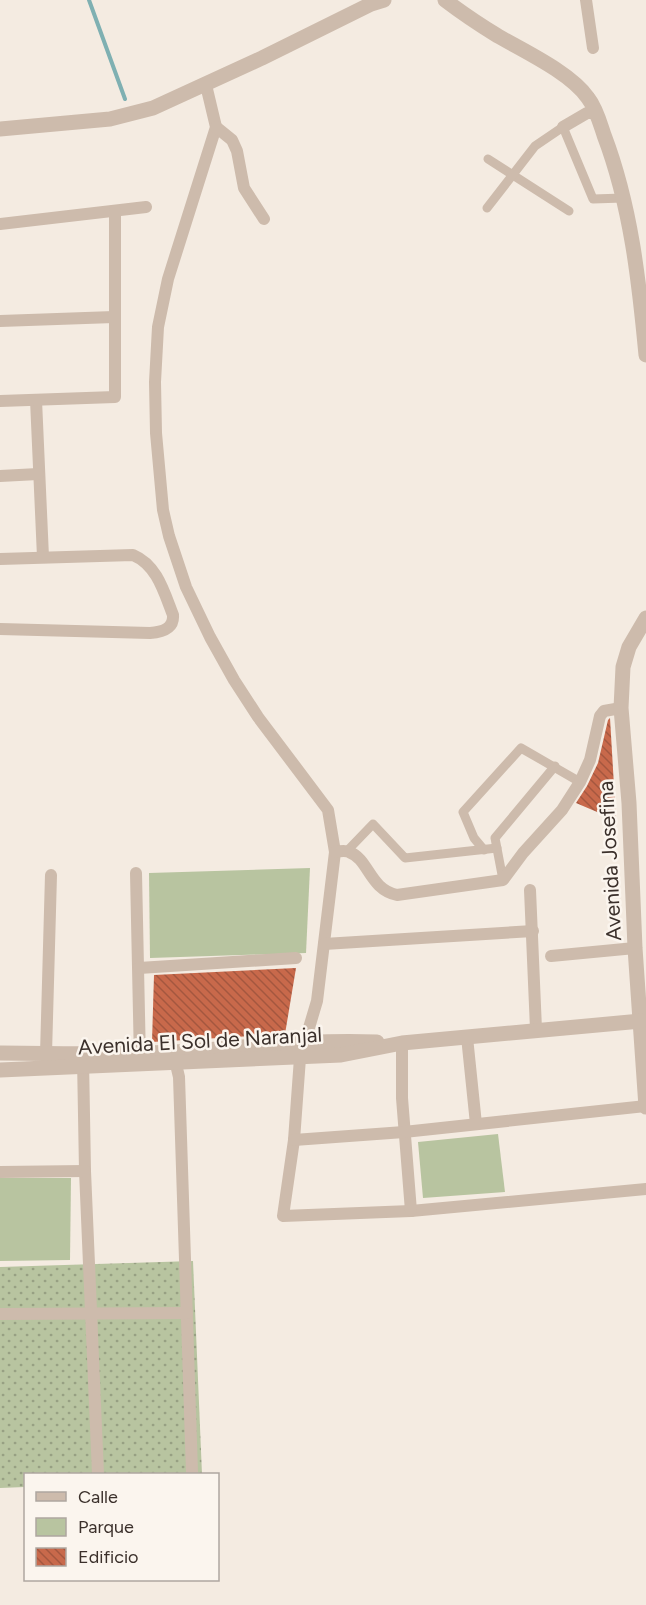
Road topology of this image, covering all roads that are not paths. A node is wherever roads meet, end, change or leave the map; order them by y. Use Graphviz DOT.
graph roads {
  1 [pos="384,0"];
  2 [pos="445,0"];
  3 [pos="586,0"];
  4 [pos="593,48"];
  5 [pos="206,85"];
  6 [pos="596,113"];
  7 [pos="216,127"];
  8 [pos="563,127"];
  9 [pos="0,129"];
  10 [pos="488,159"];
  11 [pos="512,174"];
  12 [pos="623,198"];
  13 [pos="146,207"];
  14 [pos="487,208"];
  15 [pos="115,211"];
  16 [pos="569,211"];
  17 [pos="264,219"];
  18 [pos="0,224"];
  19 [pos="114,317"];
  20 [pos="0,321"];
  21 [pos="646,355"];
  22 [pos="36,399"];
  23 [pos="0,401"];
  24 [pos="38,474"];
  25 [pos="0,476"];
  26 [pos="43,557"];
  27 [pos="0,559"];
  28 [pos="646,618"];
  29 [pos="0,629"];
  30 [pos="621,708"];
  31 [pos="555,766"];
  32 [pos="580,782"];
  33 [pos="497,848"];
  34 [pos="484,849"];
  35 [pos="341,851"];
  36 [pos="136,873"];
  37 [pos="51,875"];
  38 [pos="503,880"];
  39 [pos="530,890"];
  40 [pos="533,931"];
  41 [pos="324,944"];
  42 [pos="635,948"];
  43 [pos="551,956"];
  44 [pos="296,958"];
  45 [pos="139,968"];
  46 [pos="643,1020"];
  47 [pos="536,1029"];
  48 [pos="467,1037"];
  49 [pos="402,1043"];
  50 [pos="302,1050"];
  51 [pos="0,1053"];
  52 [pos="46,1054"];
  53 [pos="174,1058"];
  54 [pos="140,1059"];
  55 [pos="83,1061"];
  56 [pos="0,1070"];
  57 [pos="646,1107"];
  58 [pos="476,1124"];
  59 [pos="404,1132"];
  60 [pos="294,1140"];
  61 [pos="84,1171"];
  62 [pos="0,1172"];
  63 [pos="646,1189"];
  64 [pos="411,1211"];
  65 [pos="91,1313"];
  66 [pos="187,1313"];
  67 [pos="0,1314"];
  68 [pos="192,1472"];
  69 [pos="98,1473"];
  1 -- 5 [label="street"];
  2 -- 6 [label="street"];
  3 -- 4 [label="street"];
  5 -- 7 [label="street"];
  5 -- 9 [label="street"];
  6 -- 8 [label="street"];
  6 -- 12 [label="street"];
  7 -- 17 [label="street"];
  7 -- 35 [label="street"];
  8 -- 11 [label="street"];
  8 -- 12 [label="street"];
  10 -- 11 [label="street"];
  11 -- 14 [label="street"];
  11 -- 16 [label="street"];
  12 -- 21 [label="street"];
  13 -- 15 [label="street"];
  15 -- 18 [label="street"];
  15 -- 19 [label="street"];
  19 -- 20 [label="street"];
  19 -- 22 [label="street"];
  22 -- 23 [label="street"];
  22 -- 24 [label="street"];
  24 -- 25 [label="street"];
  24 -- 26 [label="street"];
  26 -- 27 [label="street"];
  26 -- 29 [label="street"];
  28 -- 30 [label="street, Avenida Josefina"];
  30 -- 32 [label="street"];
  30 -- 42 [label="street, Avenida Josefina"];
  31 -- 32 [label="street"];
  31 -- 33 [label="street"];
  31 -- 34 [label="street"];
  32 -- 38 [label="street"];
  33 -- 34 [label="street"];
  33 -- 38 [label="street"];
  34 -- 35 [label="street"];
  35 -- 38 [label="street"];
  35 -- 41 [label="street"];
  36 -- 45 [label="street"];
  37 -- 52 [label="street"];
  39 -- 40 [label="street"];
  40 -- 41 [label="street"];
  40 -- 47 [label="street"];
  41 -- 50 [label="street"];
  42 -- 43 [label="street"];
  42 -- 46 [label="street, Avenida Josefina"];
  44 -- 45 [label="street"];
  45 -- 54 [label="street"];
  46 -- 47 [label="street, Avenida El Sol de Naranjal"];
  46 -- 57 [label="street, Avenida Josefina"];
  47 -- 48 [label="street, Avenida El Sol de Naranjal"];
  48 -- 49 [label="street, Avenida El Sol de Naranjal"];
  48 -- 58 [label="street"];
  49 -- 50 [label="street, Avenida El Sol de Naranjal"];
  49 -- 59 [label="street"];
  50 -- 53 [label="street, Avenida El Sol de Naranjal"];
  50 -- 60 [label="street"];
  51 -- 52 [label="street, Avenida El Sol de Naranjal"];
  52 -- 55 [label="street, Avenida El Sol de Naranjal"];
  53 -- 54 [label="street, Avenida El Sol de Naranjal"];
  53 -- 66 [label="street"];
  54 -- 55 [label="street, Avenida El Sol de Naranjal"];
  55 -- 56 [label="street, Avenida El Sol de Naranjal"];
  55 -- 61 [label="street"];
  57 -- 58 [label="street"];
  58 -- 59 [label="street"];
  59 -- 60 [label="street"];
  59 -- 64 [label="street"];
  60 -- 64 [label="street"];
  61 -- 62 [label="street"];
  61 -- 65 [label="street"];
  63 -- 64 [label="street"];
  65 -- 66 [label="street"];
  65 -- 67 [label="street"];
  65 -- 69 [label="street"];
  66 -- 68 [label="street"];
}
